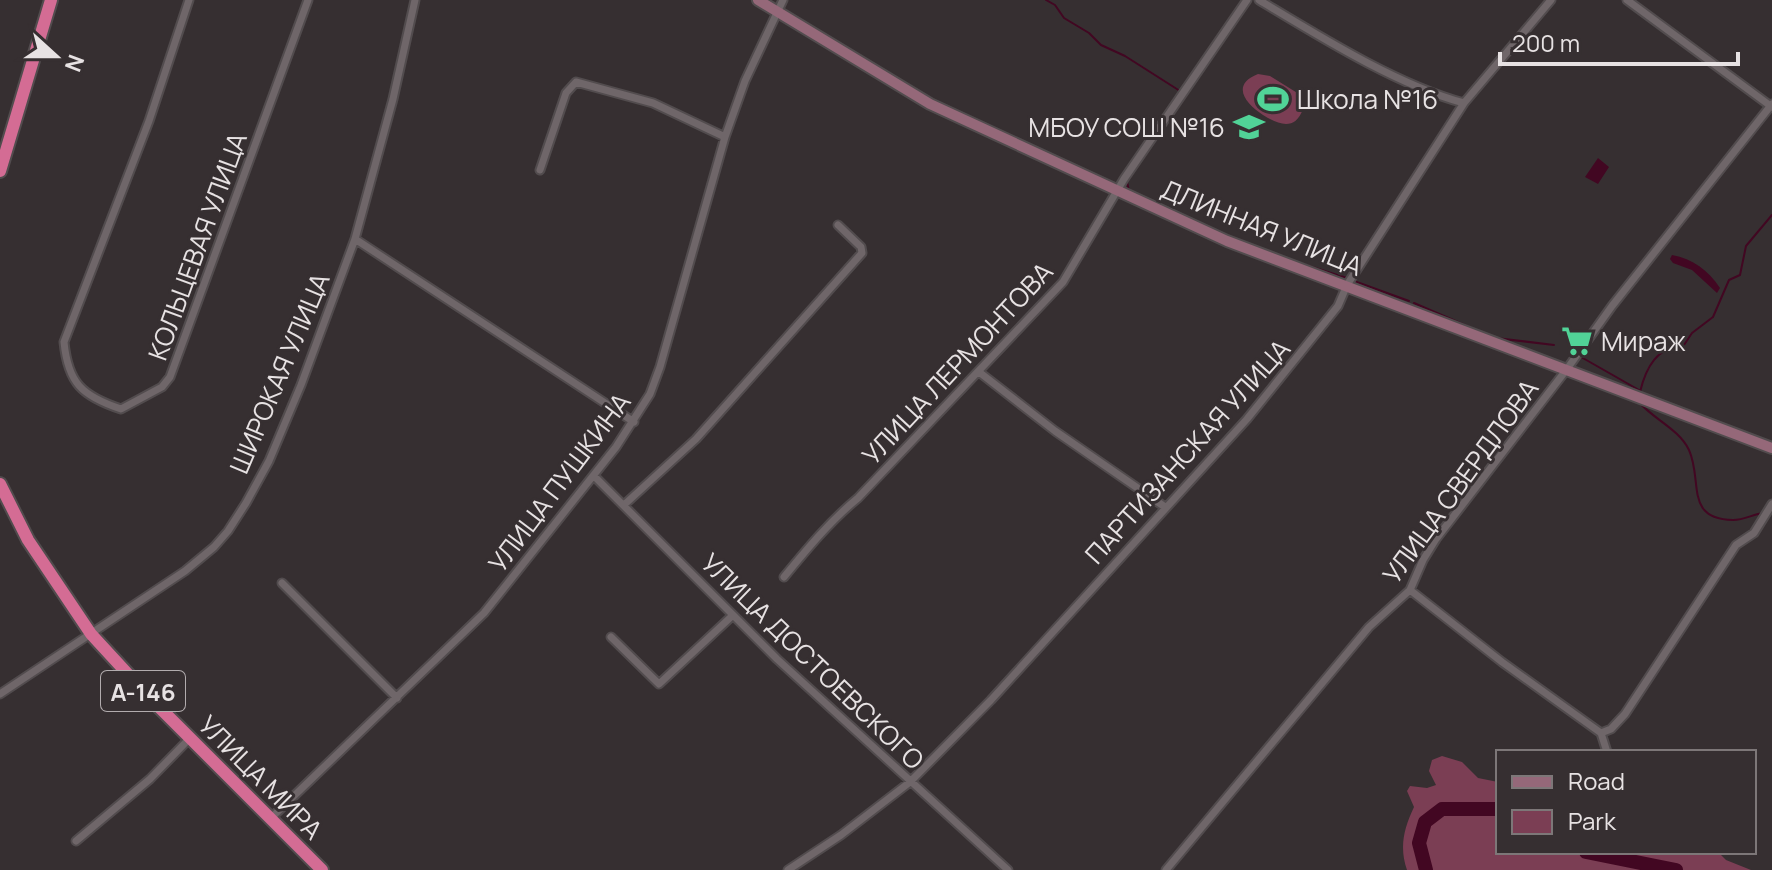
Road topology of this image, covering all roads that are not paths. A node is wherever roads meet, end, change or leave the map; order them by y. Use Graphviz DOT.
graph roads {
  1 [pos="51,0"];
  2 [pos="189,0"];
  3 [pos="308,0"];
  4 [pos="415,0"];
  5 [pos="758,0"];
  6 [pos="783,0"];
  7 [pos="1259,0"];
  8 [pos="1551,0"];
  9 [pos="1627,0"];
  10 [pos="1244,1"];
  11 [pos="777,12"];
  12 [pos="1464,103"];
  13 [pos="1772,106"];
  14 [pos="725,137"];
  15 [pos="540,170"];
  16 [pos="0,171"];
  17 [pos="1117,191"];
  18 [pos="838,225"];
  19 [pos="355,239"];
  20 [pos="1347,285"];
  21 [pos="1567,369"];
  22 [pos="979,372"];
  23 [pos="634,422"];
  24 [pos="1772,448"];
  25 [pos="594,476"];
  26 [pos="0,484"];
  27 [pos="625,504"];
  28 [pos="1771,506"];
  29 [pos="1165,507"];
  30 [pos="784,577"];
  31 [pos="282,583"];
  32 [pos="1410,590"];
  33 [pos="732,616"];
  34 [pos="91,634"];
  35 [pos="611,637"];
  36 [pos="0,694"];
  37 [pos="397,698"];
  38 [pos="1601,733"];
  39 [pos="191,737"];
  40 [pos="1606,750"];
  41 [pos="910,782"];
  42 [pos="271,818"];
  43 [pos="76,841"];
  44 [pos="322,870"];
  45 [pos="788,870"];
  46 [pos="1008,870"];
  47 [pos="1166,870"];
  1 -- 16 [label="highway"];
  2 -- 3 [label="street, КОЛЬЦЕВАЯ УЛИЦА"];
  4 -- 19 [label="street, ШИРОКАЯ УЛИЦА"];
  5 -- 11 [label="main road, ДЛИННАЯ УЛИЦА"];
  6 -- 11 [label="street, УЛИЦА ПУШКИНА"];
  7 -- 12 [label="street"];
  8 -- 12 [label="street, ПАРТИЗАНСКАЯ УЛИЦА"];
  9 -- 13 [label="street"];
  10 -- 17 [label="street, УЛИЦА ЛЕРМОНТОВА"];
  11 -- 14 [label="street, УЛИЦА ПУШКИНА"];
  11 -- 17 [label="main road, ДЛИННАЯ УЛИЦА"];
  12 -- 20 [label="street, ПАРТИЗАНСКАЯ УЛИЦА"];
  13 -- 21 [label="street, УЛИЦА СВЕРДЛОВА"];
  14 -- 15 [label="street"];
  14 -- 23 [label="street, УЛИЦА ПУШКИНА"];
  17 -- 20 [label="main road, ДЛИННАЯ УЛИЦА"];
  17 -- 22 [label="street, УЛИЦА ЛЕРМОНТОВА"];
  18 -- 27 [label="street"];
  19 -- 23 [label="street"];
  19 -- 34 [label="street, ШИРОКАЯ УЛИЦА"];
  20 -- 21 [label="main road, ДЛИННАЯ УЛИЦА"];
  20 -- 29 [label="street, ПАРТИЗАНСКАЯ УЛИЦА"];
  21 -- 24 [label="main road, ДЛИННАЯ УЛИЦА"];
  21 -- 32 [label="street, УЛИЦА СВЕРДЛОВА"];
  22 -- 29 [label="street"];
  22 -- 30 [label="street, УЛИЦА ЛЕРМОНТОВА"];
  23 -- 25 [label="street, УЛИЦА ПУШКИНА"];
  25 -- 27 [label="street, УЛИЦА ДОСТОЕВСКОГО"];
  25 -- 37 [label="street, УЛИЦА ПУШКИНА"];
  26 -- 34 [label="highway, УЛИЦА МИРА / А-146"];
  27 -- 33 [label="street, УЛИЦА ДОСТОЕВСКОГО"];
  28 -- 38 [label="street"];
  29 -- 41 [label="street, ПАРТИЗАНСКАЯ УЛИЦА"];
  31 -- 37 [label="street"];
  32 -- 38 [label="street"];
  32 -- 47 [label="street, УЛИЦА СВЕРДЛОВА"];
  33 -- 35 [label="street"];
  33 -- 41 [label="street, УЛИЦА ДОСТОЕВСКОГО"];
  34 -- 36 [label="street, ШИРОКАЯ УЛИЦА"];
  34 -- 39 [label="highway, УЛИЦА МИРА / А-146"];
  37 -- 42 [label="street, УЛИЦА ПУШКИНА"];
  38 -- 40 [label="street"];
  39 -- 42 [label="highway, УЛИЦА МИРА / А-146"];
  39 -- 43 [label="street"];
  41 -- 45 [label="street, ПАРТИЗАНСКАЯ УЛИЦА"];
  41 -- 46 [label="street, УЛИЦА ДОСТОЕВСКОГО"];
  42 -- 44 [label="highway, УЛИЦА МИРА / А-146"];
}
